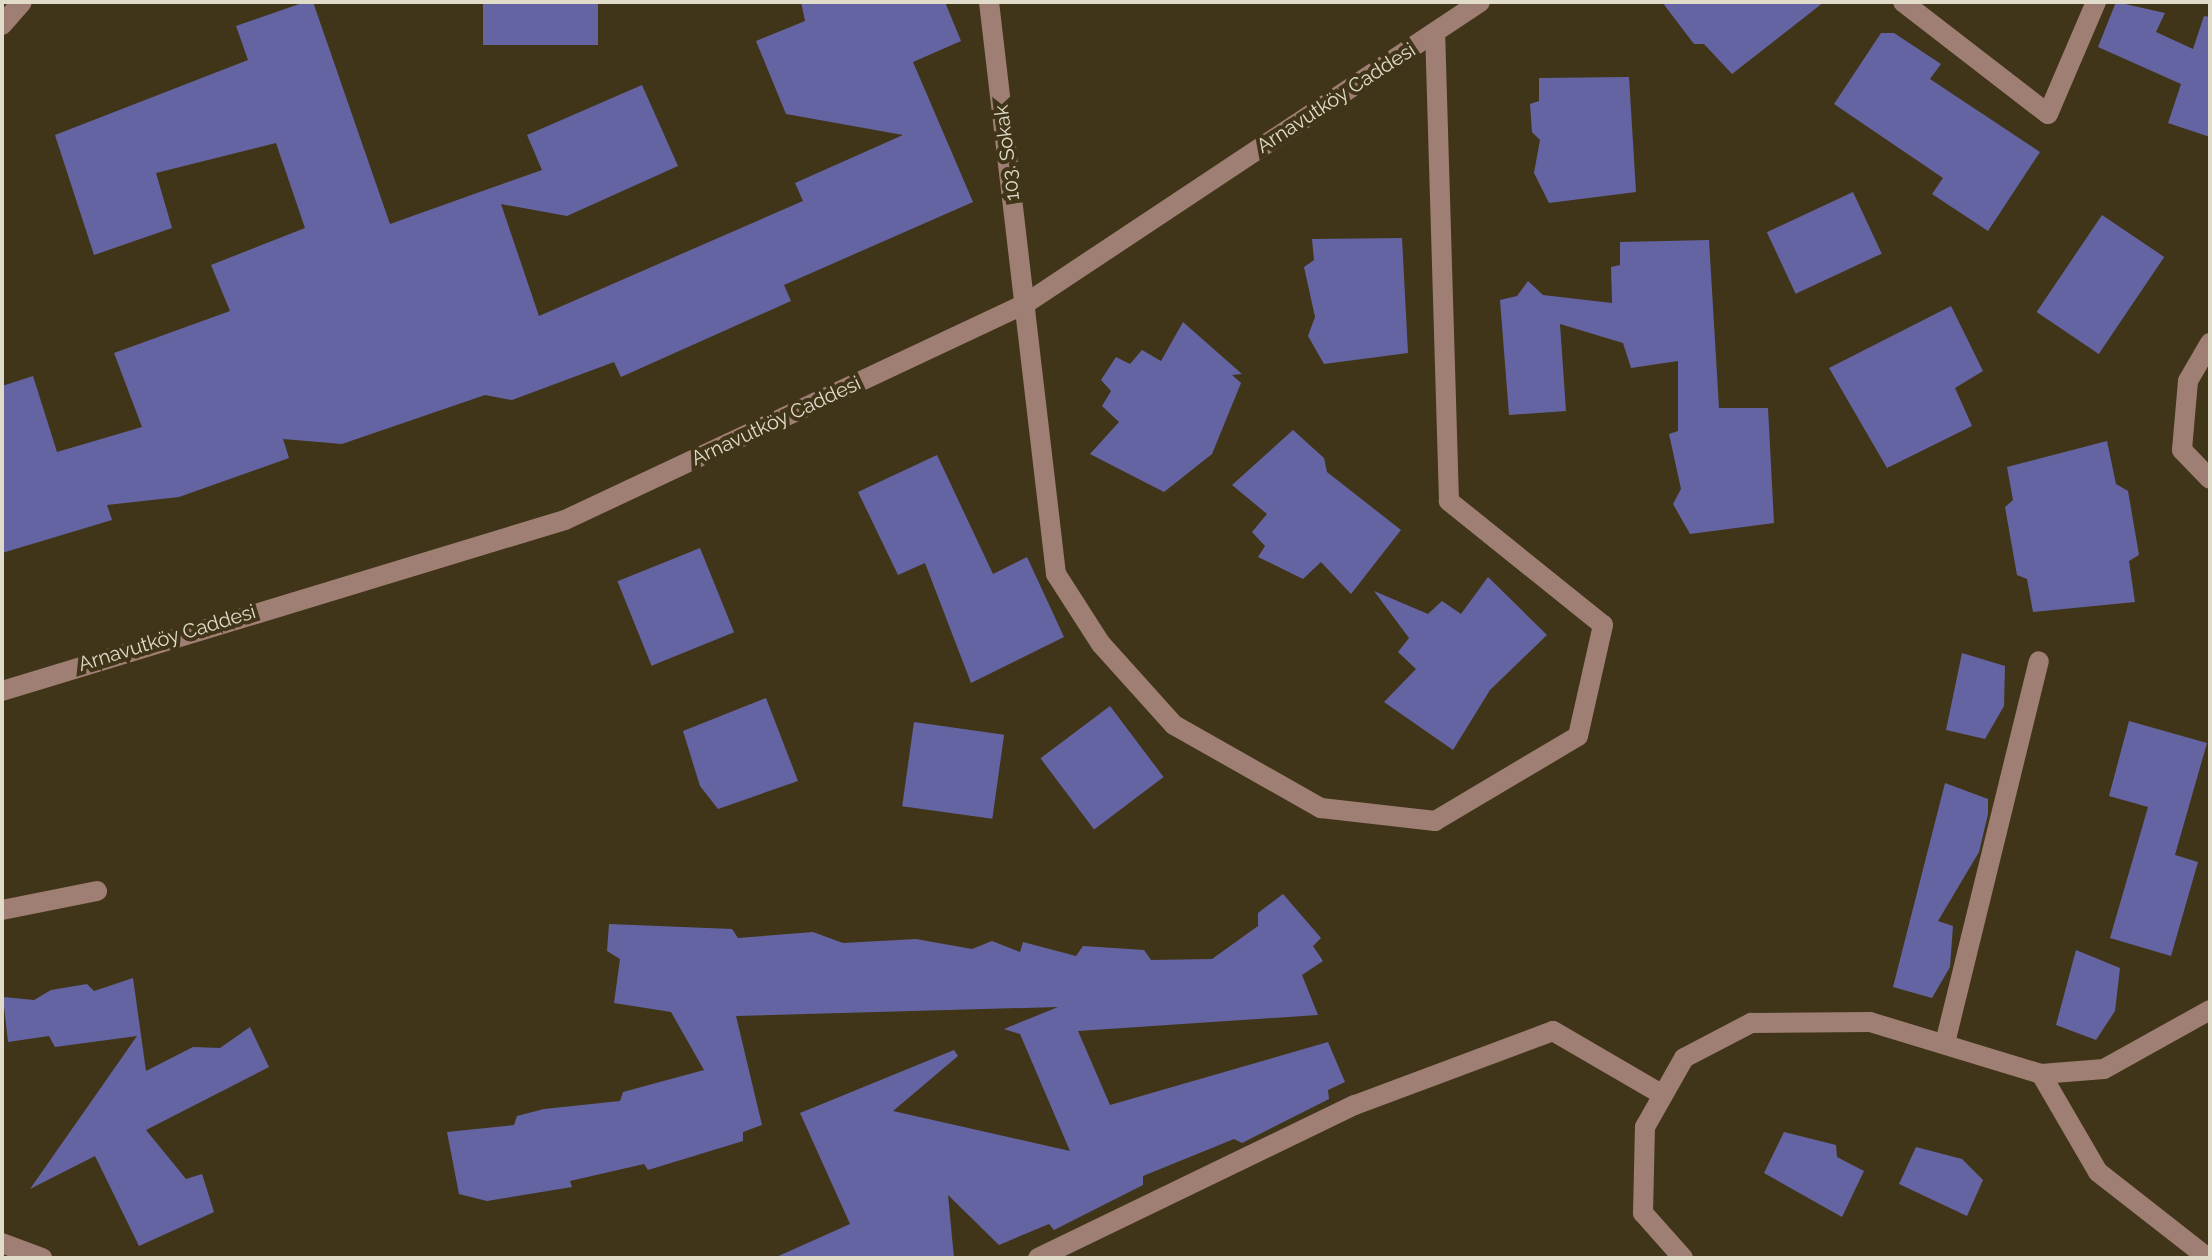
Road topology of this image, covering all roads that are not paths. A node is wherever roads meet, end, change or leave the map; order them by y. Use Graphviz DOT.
graph roads {
  1 [pos="22,2"];
  2 [pos="989,2"];
  3 [pos="1480,2"];
  4 [pos="1903,2"];
  5 [pos="2096,2"];
  6 [pos="2,25"];
  7 [pos="1435,32"];
  8 [pos="1025,304"];
  9 [pos="2210,343"];
  10 [pos="2210,479"];
  11 [pos="2039,661"];
  12 [pos="2,691"];
  13 [pos="97,891"];
  14 [pos="2,910"];
  15 [pos="2210,1010"];
  16 [pos="1945,1043"];
  17 [pos="2041,1074"];
  18 [pos="1663,1095"];
  19 [pos="2,1243"];
  20 [pos="42,1258"];
  21 [pos="1038,1258"];
  22 [pos="1683,1258"];
  23 [pos="2208,1258"];
  1 -- 6 [label="street"];
  2 -- 8 [label="street, 103. Sokak"];
  3 -- 7 [label="street, Arnavutköy Caddesi"];
  4 -- 5 [label="street"];
  7 -- 8 [label="street, Arnavutköy Caddesi"];
  7 -- 8 [label="street, 103. Sokak"];
  8 -- 12 [label="street, Arnavutköy Caddesi"];
  9 -- 10 [label="street"];
  11 -- 16 [label="street"];
  13 -- 14 [label="street"];
  15 -- 17 [label="street"];
  16 -- 17 [label="street"];
  16 -- 18 [label="street"];
  17 -- 23 [label="street"];
  18 -- 21 [label="street"];
  18 -- 22 [label="street"];
  19 -- 20 [label="street"];
}
